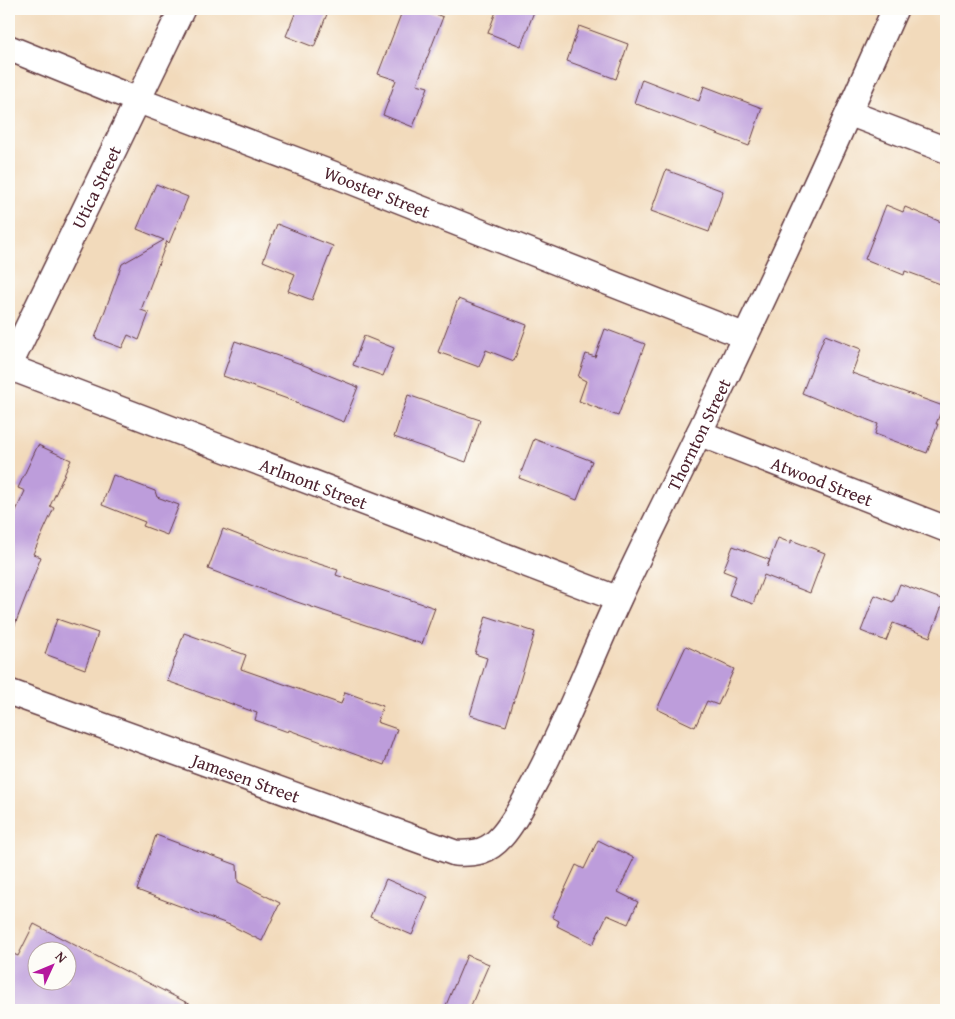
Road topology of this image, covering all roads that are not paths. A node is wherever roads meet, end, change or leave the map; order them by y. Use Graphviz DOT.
graph roads {
  1 [pos="182,9"];
  2 [pos="895,9"];
  3 [pos="9,48"];
  4 [pos="137,100"];
  5 [pos="849,113"];
  6 [pos="946,150"];
  7 [pos="745,336"];
  8 [pos="9,366"];
  9 [pos="699,433"];
  10 [pos="946,530"];
  11 [pos="618,599"];
  12 [pos="9,692"];
  13 [pos="486,850"];
  1 -- 4 [label="street, Utica Street"];
  2 -- 5 [label="street, Thornton Street"];
  3 -- 4 [label="street, Wooster Street"];
  4 -- 7 [label="street, Wooster Street"];
  4 -- 8 [label="street, Utica Street"];
  5 -- 6 [label="street"];
  5 -- 7 [label="street, Thornton Street"];
  7 -- 9 [label="street, Thornton Street"];
  8 -- 11 [label="street, Arlmont Street"];
  9 -- 10 [label="street, Atwood Street"];
  9 -- 11 [label="street, Thornton Street"];
  11 -- 13 [label="street, Thornton Street"];
  12 -- 13 [label="street, Jamesen Street"];
}
